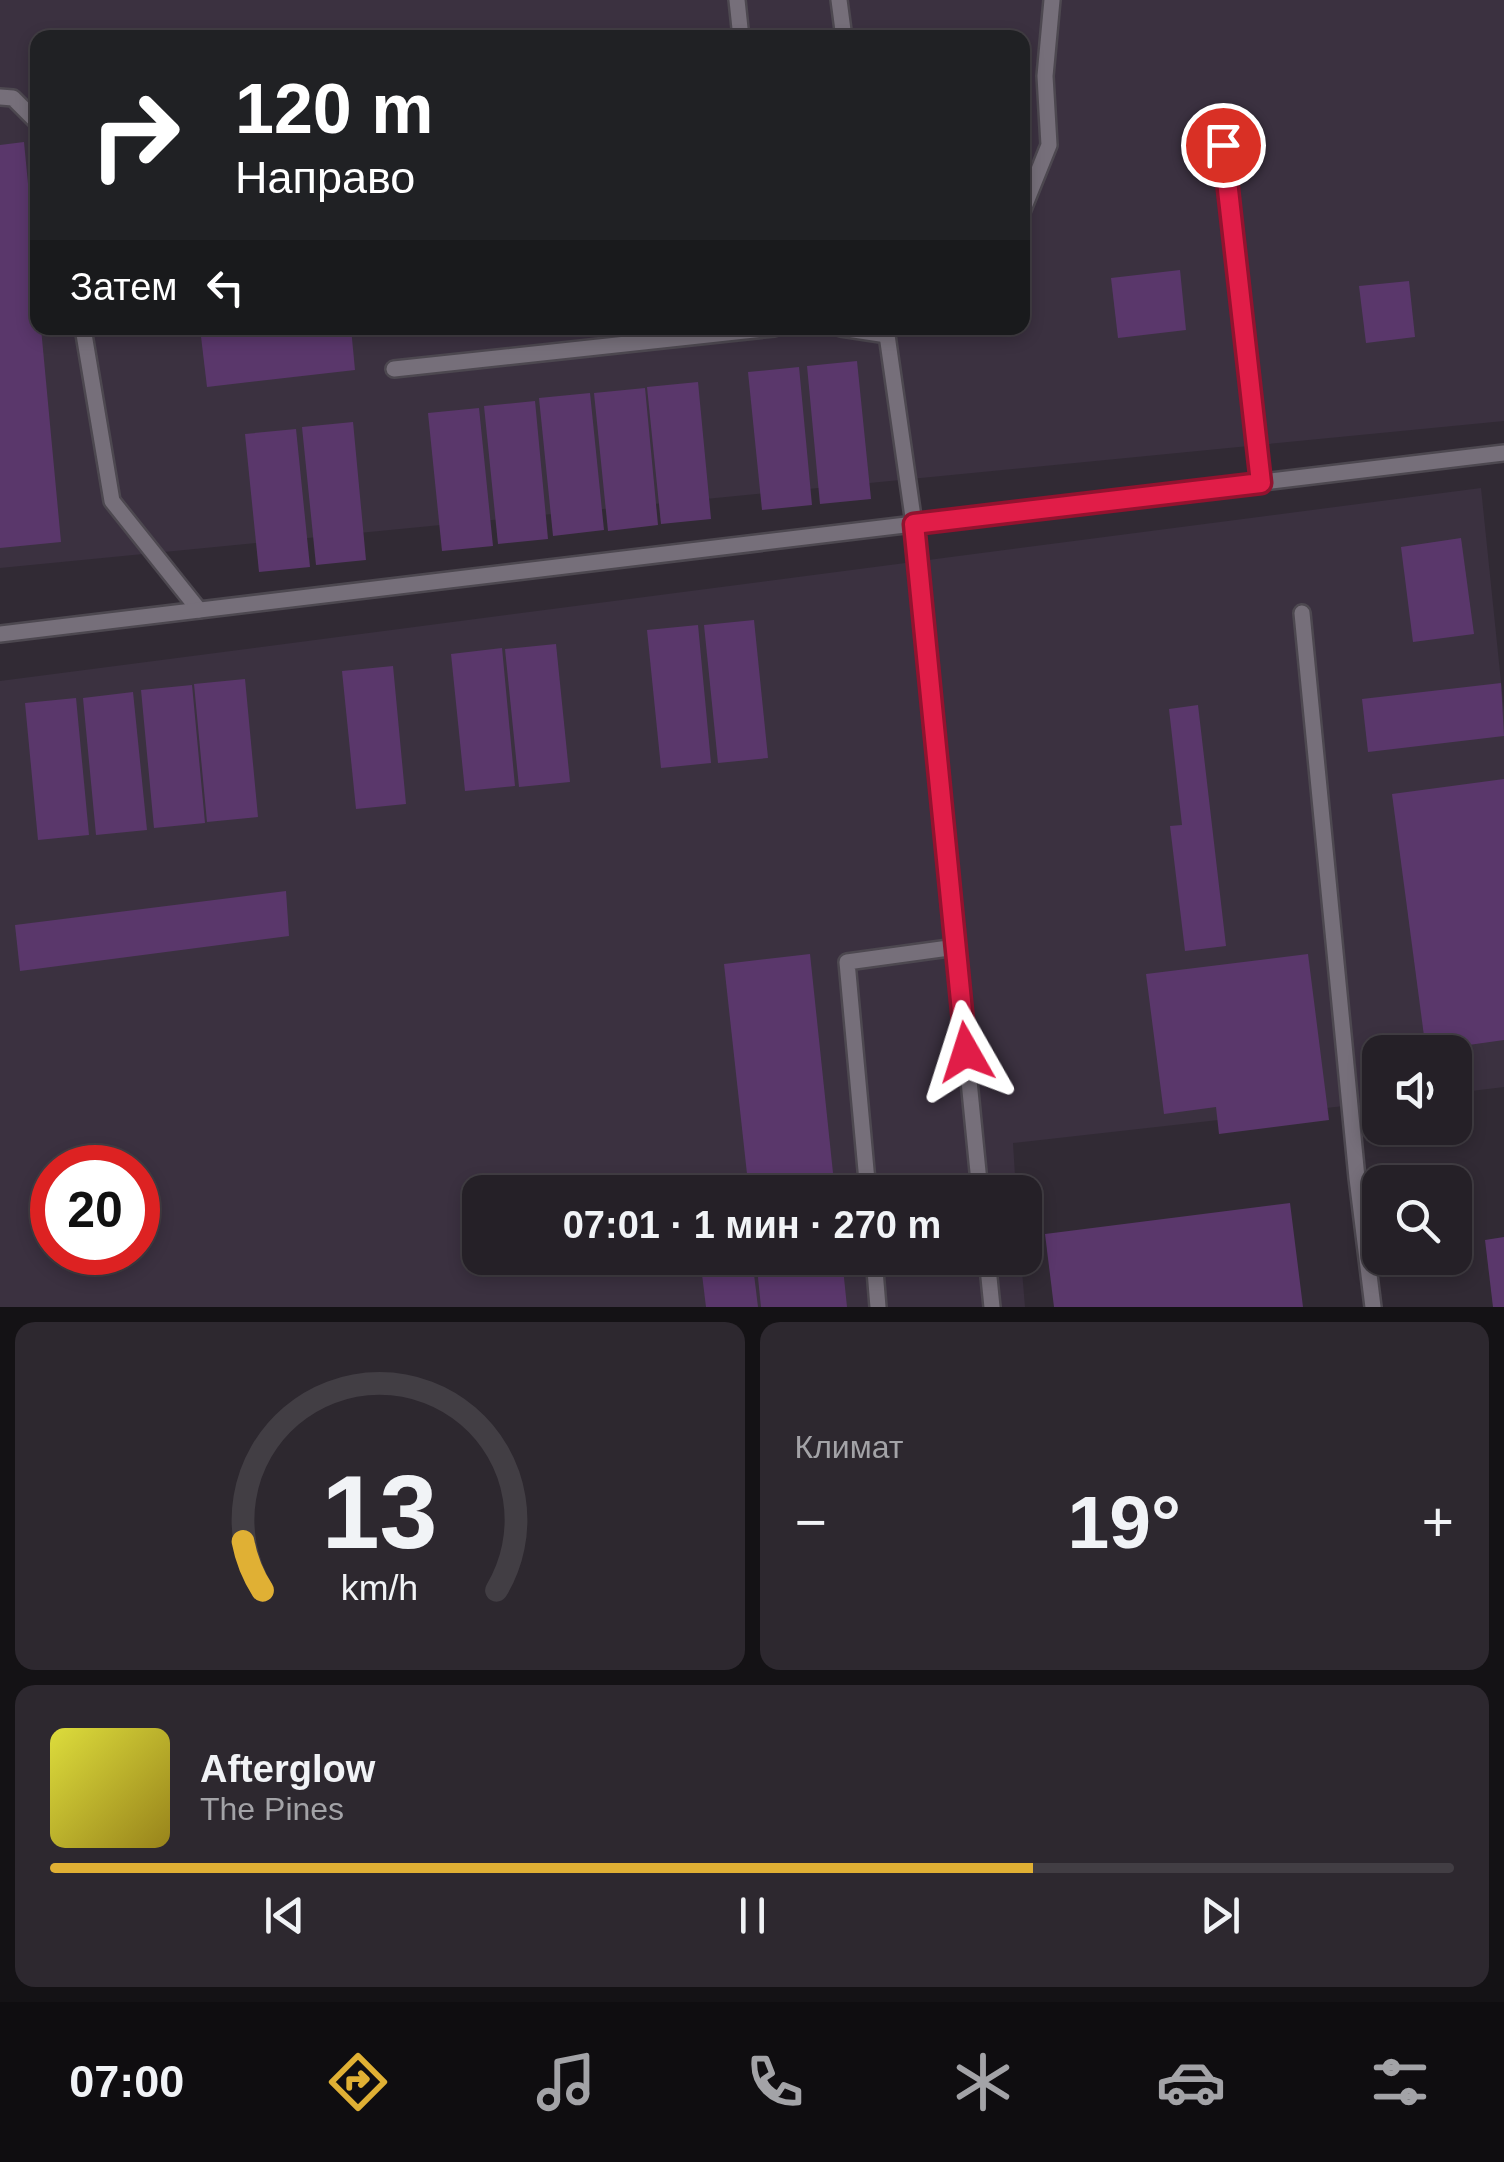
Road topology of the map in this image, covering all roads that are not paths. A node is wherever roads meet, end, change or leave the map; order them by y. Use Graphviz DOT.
graph roads {
  1 [pos="736,0"];
  2 [pos="839,0"];
  3 [pos="1052,0"];
  4 [pos="740,30"];
  5 [pos="843,30"];
  6 [pos="0,97"];
  7 [pos="30,115"];
  8 [pos="1223,145"];
  9 [pos="1030,192"];
  10 [pos="85,335"];
  11 [pos="709,335"];
  12 [pos="887,335"];
  13 [pos="394,369"];
  14 [pos="1504,453"];
  15 [pos="1261,483"];
  16 [pos="914,524"];
  17 [pos="198,610"];
  18 [pos="1302,613"];
  19 [pos="0,634"];
  20 [pos="956,947"];
  21 [pos="866,1175"];
  22 [pos="978,1175"];
  23 [pos="875,1275"];
  24 [pos="989,1275"];
  25 [pos="878,1307"];
  26 [pos="992,1307"];
  27 [pos="1374,1307"];
  1 -- 4 [label="lane"];
  2 -- 5 [label="lane"];
  3 -- 9 [label="lane"];
  6 -- 7 [label="lane"];
  8 -- 15 [label="lane"];
  10 -- 17 [label="lane"];
  11 -- 13 [label="lane"];
  12 -- 16 [label="lane"];
  14 -- 15 [label="lane"];
  15 -- 16 [label="lane"];
  16 -- 17 [label="lane"];
  16 -- 20 [label="lane"];
  17 -- 19 [label="lane"];
  18 -- 27 [label="lane"];
  20 -- 21 [label="lane"];
  20 -- 22 [label="lane"];
  23 -- 25 [label="lane"];
  24 -- 26 [label="lane"];
}
